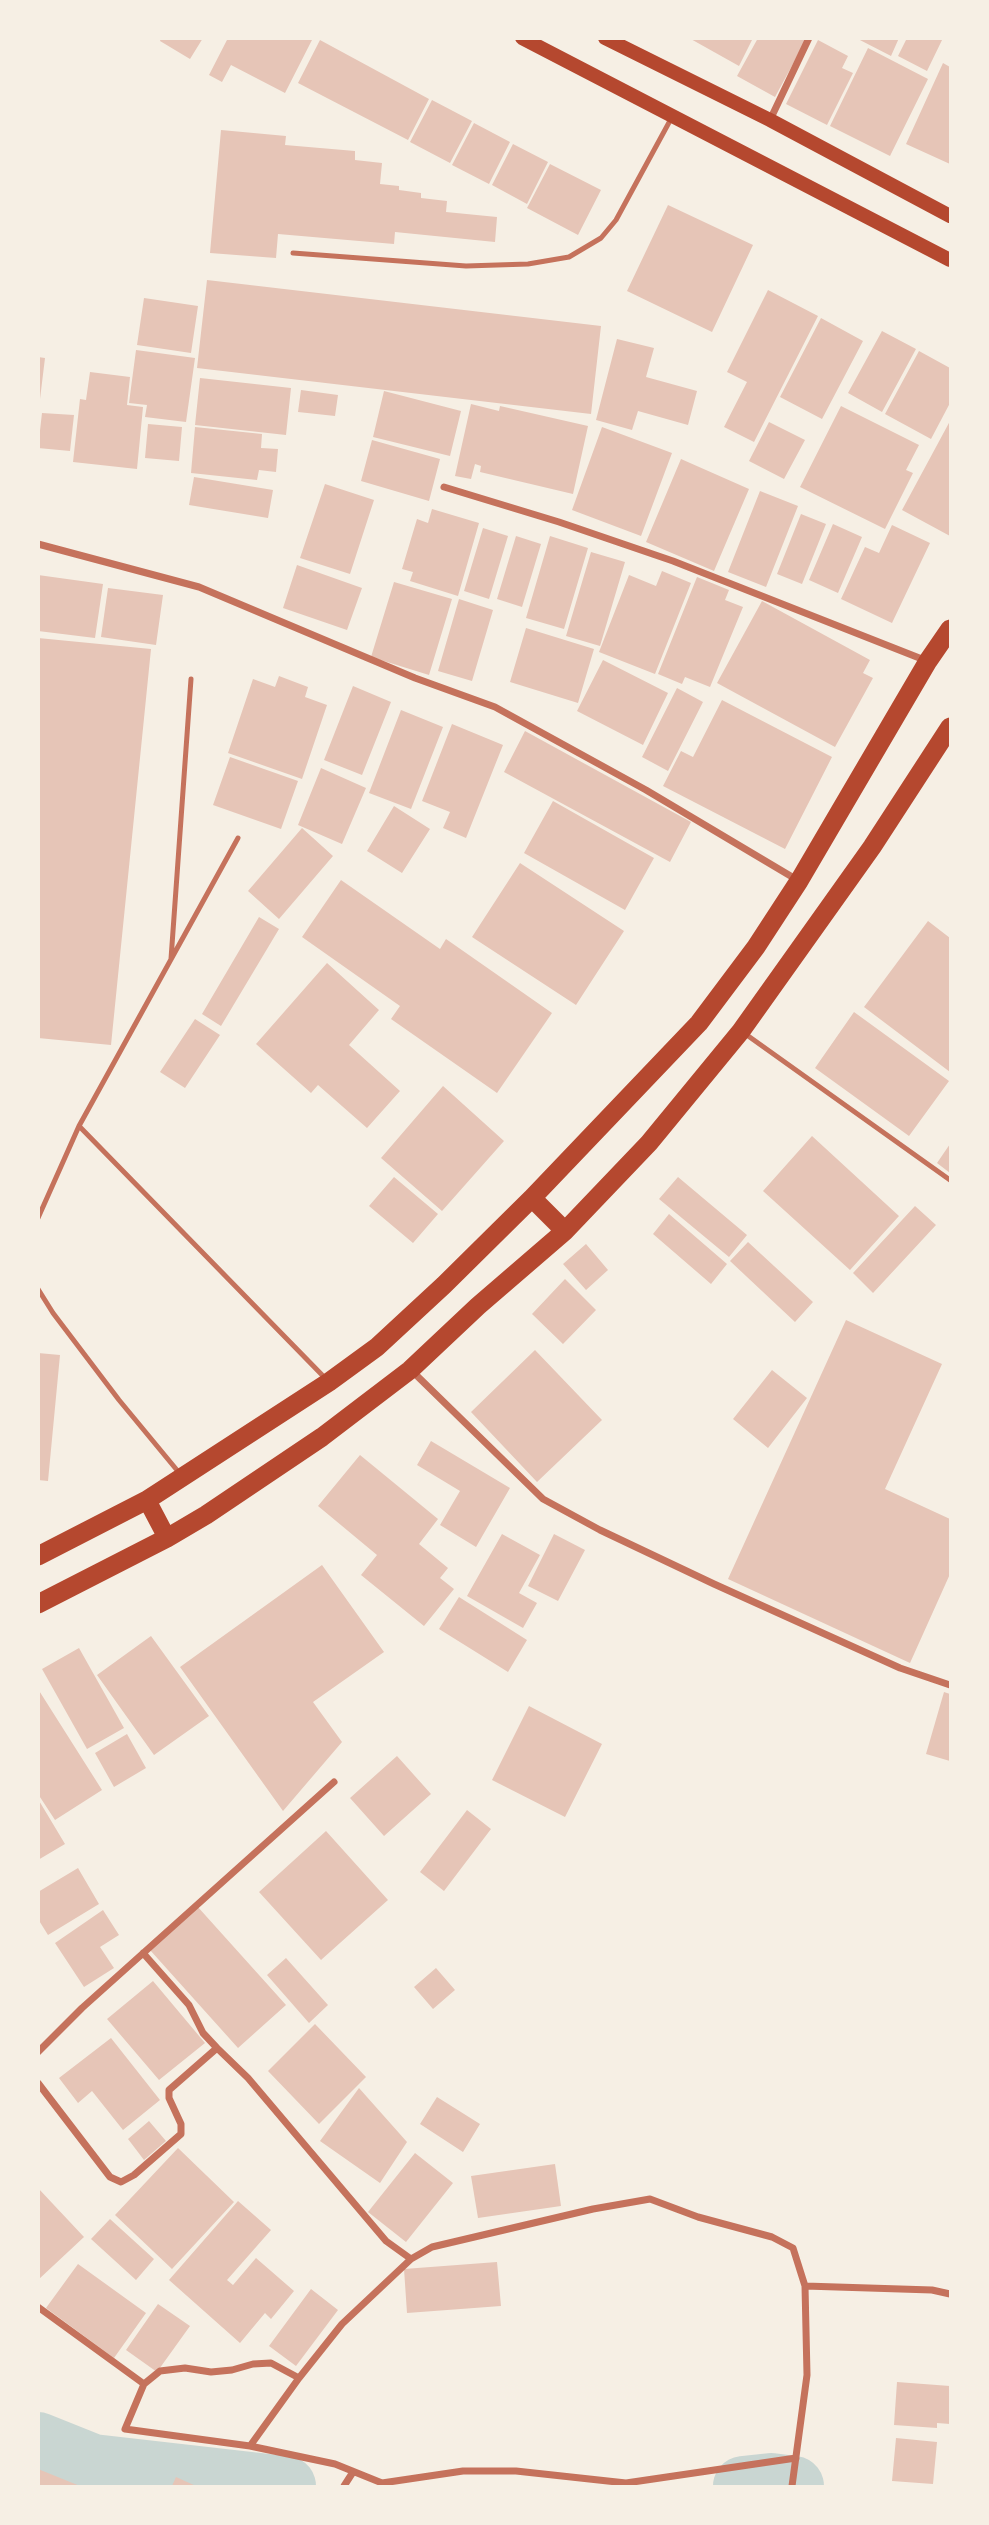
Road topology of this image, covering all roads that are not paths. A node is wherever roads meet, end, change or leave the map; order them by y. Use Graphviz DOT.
graph roads {
  1 [pos="522,38"];
  2 [pos="605,38"];
  3 [pos="809,38"];
  4 [pos="672,117"];
  5 [pos="770,120"];
  6 [pos="950,216"];
  7 [pos="293,253"];
  8 [pos="950,260"];
  9 [pos="444,487"];
  10 [pos="38,544"];
  11 [pos="950,629"];
  12 [pos="929,661"];
  13 [pos="191,679"];
  14 [pos="950,727"];
  15 [pos="238,838"];
  16 [pos="799,881"];
  17 [pos="171,960"];
  18 [pos="741,1031"];
  19 [pos="79,1126"];
  20 [pos="950,1180"];
  21 [pos="532,1198"];
  22 [pos="38,1218"];
  23 [pos="565,1231"];
  24 [pos="38,1289"];
  25 [pos="410,1370"];
  26 [pos="329,1382"];
  27 [pos="183,1476"];
  28 [pos="147,1500"];
  29 [pos="167,1538"];
  30 [pos="38,1556"];
  31 [pos="38,1604"];
  32 [pos="950,1685"];
  33 [pos="334,1782"];
  34 [pos="143,1953"];
  35 [pos="217,2048"];
  36 [pos="38,2052"];
  37 [pos="38,2083"];
  38 [pos="411,2259"];
  39 [pos="806,2286"];
  40 [pos="950,2294"];
  41 [pos="38,2307"];
  42 [pos="299,2378"];
  43 [pos="144,2384"];
  44 [pos="250,2446"];
  45 [pos="796,2458"];
  46 [pos="353,2472"];
  47 [pos="345,2484"];
  48 [pos="792,2487"];
  1 -- 4 [label="main road"];
  2 -- 5 [label="main road"];
  3 -- 5 [label="street"];
  4 -- 7 [label="lane"];
  4 -- 8 [label="main road"];
  5 -- 6 [label="main road"];
  9 -- 12 [label="street"];
  10 -- 16 [label="street"];
  11 -- 12 [label="highway"];
  12 -- 16 [label="highway"];
  13 -- 17 [label="lane"];
  14 -- 18 [label="highway"];
  15 -- 17 [label="lane"];
  16 -- 21 [label="highway"];
  17 -- 19 [label="lane"];
  18 -- 20 [label="lane"];
  18 -- 23 [label="highway"];
  19 -- 22 [label="lane"];
  19 -- 26 [label="lane"];
  21 -- 23 [label="highway"];
  21 -- 26 [label="highway"];
  23 -- 25 [label="highway"];
  24 -- 27 [label="lane"];
  25 -- 29 [label="highway"];
  25 -- 32 [label="street"];
  26 -- 27 [label="highway"];
  27 -- 28 [label="highway"];
  28 -- 29 [label="main road"];
  28 -- 30 [label="highway"];
  29 -- 31 [label="highway"];
  33 -- 34 [label="street"];
  34 -- 35 [label="street"];
  34 -- 36 [label="street"];
  35 -- 37 [label="street"];
  35 -- 38 [label="street"];
  38 -- 39 [label="street"];
  38 -- 42 [label="street"];
  39 -- 40 [label="street"];
  39 -- 45 [label="street"];
  41 -- 43 [label="street"];
  42 -- 43 [label="street"];
  42 -- 44 [label="street"];
  43 -- 44 [label="street"];
  44 -- 46 [label="street"];
  45 -- 46 [label="street"];
  45 -- 48 [label="street"];
  46 -- 47 [label="street"];
}
